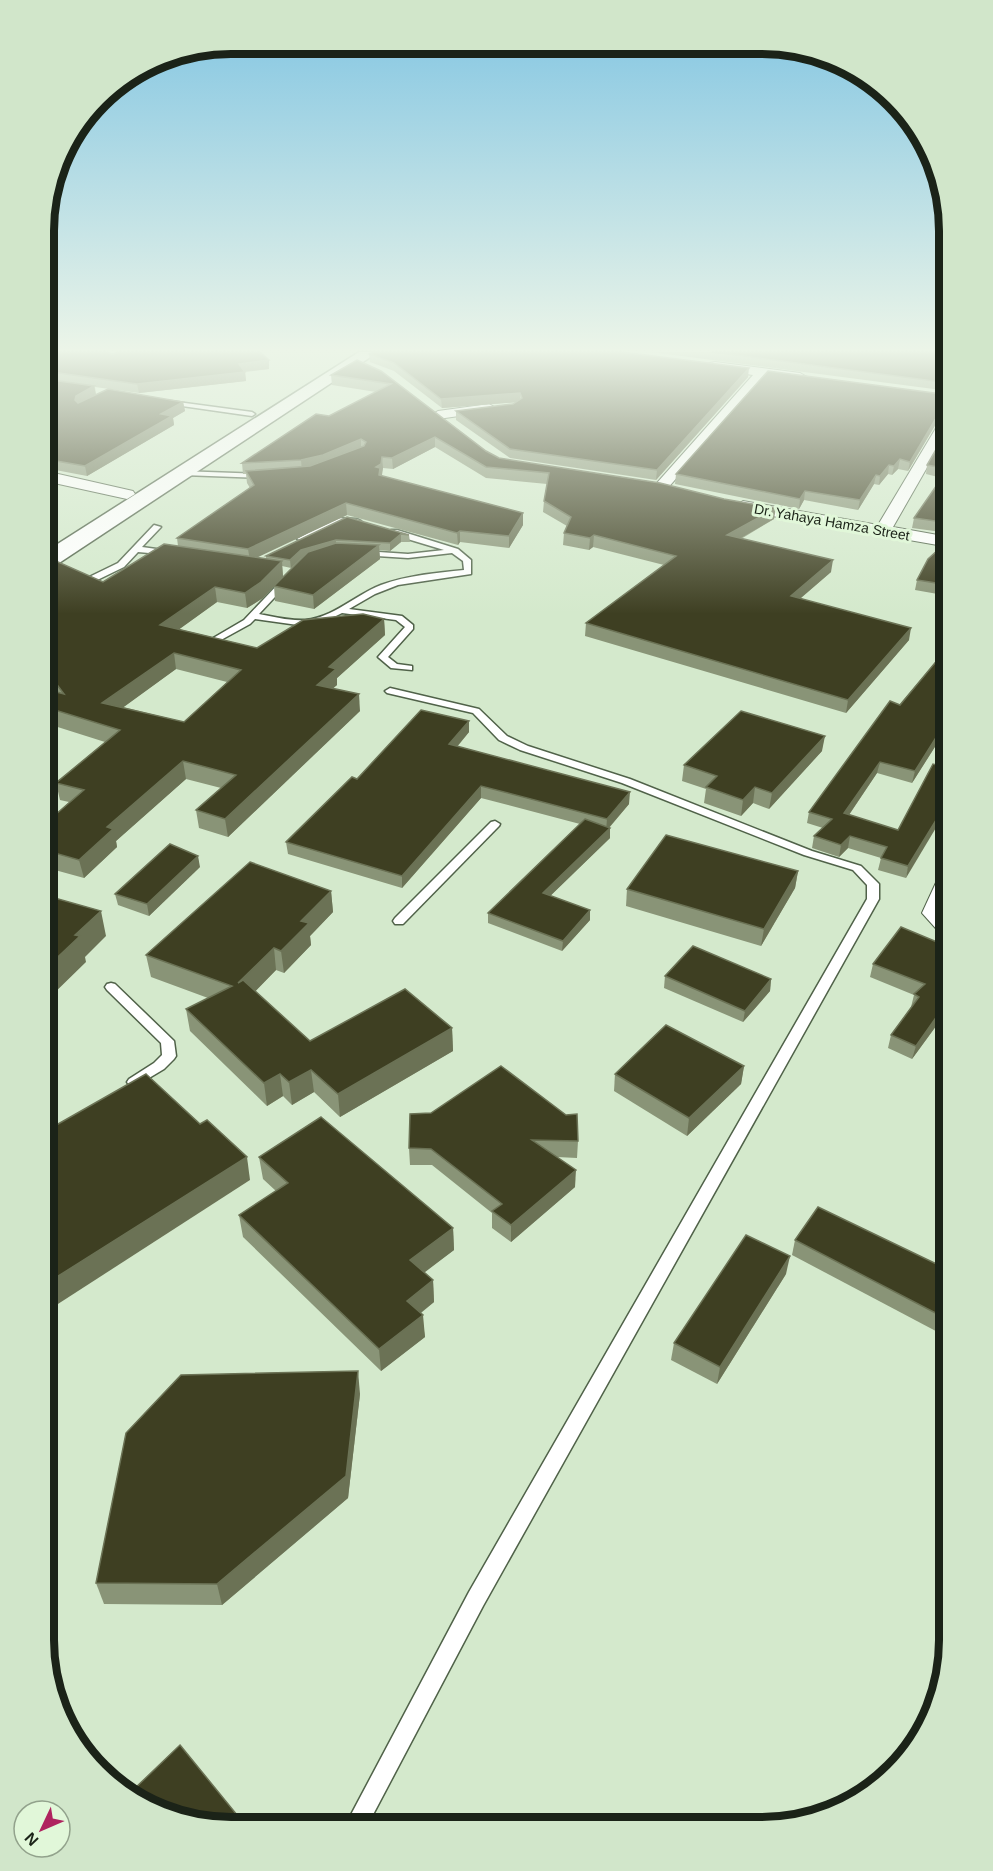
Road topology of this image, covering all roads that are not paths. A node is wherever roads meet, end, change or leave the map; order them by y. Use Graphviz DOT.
graph roads {
  1 [pos="212,439"];
  2 [pos="236,439"];
  3 [pos="699,439"];
  4 [pos="937,439"];
  5 [pos="183,473"];
  6 [pos="273,476"];
  7 [pos="54,478"];
  8 [pos="680,492"];
  9 [pos="127,494"];
  10 [pos="723,503"];
  11 [pos="362,522"];
  12 [pos="157,527"];
  13 [pos="382,528"];
  14 [pos="883,531"];
  15 [pos="54,539"];
  16 [pos="939,540"];
  17 [pos="290,545"];
  18 [pos="137,549"];
  19 [pos="455,551"];
  20 [pos="354,552"];
  21 [pos="183,555"];
  22 [pos="54,556"];
  23 [pos="293,573"];
  24 [pos="86,582"];
  25 [pos="340,610"];
  26 [pos="254,616"];
  27 [pos="207,644"];
  28 [pos="408,668"];
  29 [pos="390,691"];
  30 [pos="495,824"];
  31 [pos="399,921"];
  32 [pos="111,987"];
  33 [pos="121,1091"];
  34 [pos="361,1817"];
  1 -- 9 [label="main road"];
  2 -- 5 [label="main road"];
  3 -- 8 [label="street"];
  4 -- 14 [label="street"];
  5 -- 6 [label="lane"];
  5 -- 22 [label="main road"];
  7 -- 9 [label="street"];
  9 -- 15 [label="main road"];
  10 -- 14 [label="street, Dr. Yahaya Hamza Street"];
  11 -- 17 [label="lane"];
  12 -- 18 [label="lane"];
  13 -- 19 [label="lane"];
  14 -- 16 [label="street, Dr. Yahaya Hamza Street"];
  18 -- 21 [label="lane"];
  18 -- 24 [label="lane"];
  19 -- 20 [label="lane"];
  19 -- 25 [label="lane"];
  23 -- 26 [label="lane"];
  25 -- 26 [label="lane"];
  25 -- 28 [label="lane"];
  26 -- 27 [label="lane"];
  29 -- 34 [label="lane"];
  30 -- 31 [label="lane"];
  32 -- 33 [label="lane"];
}
